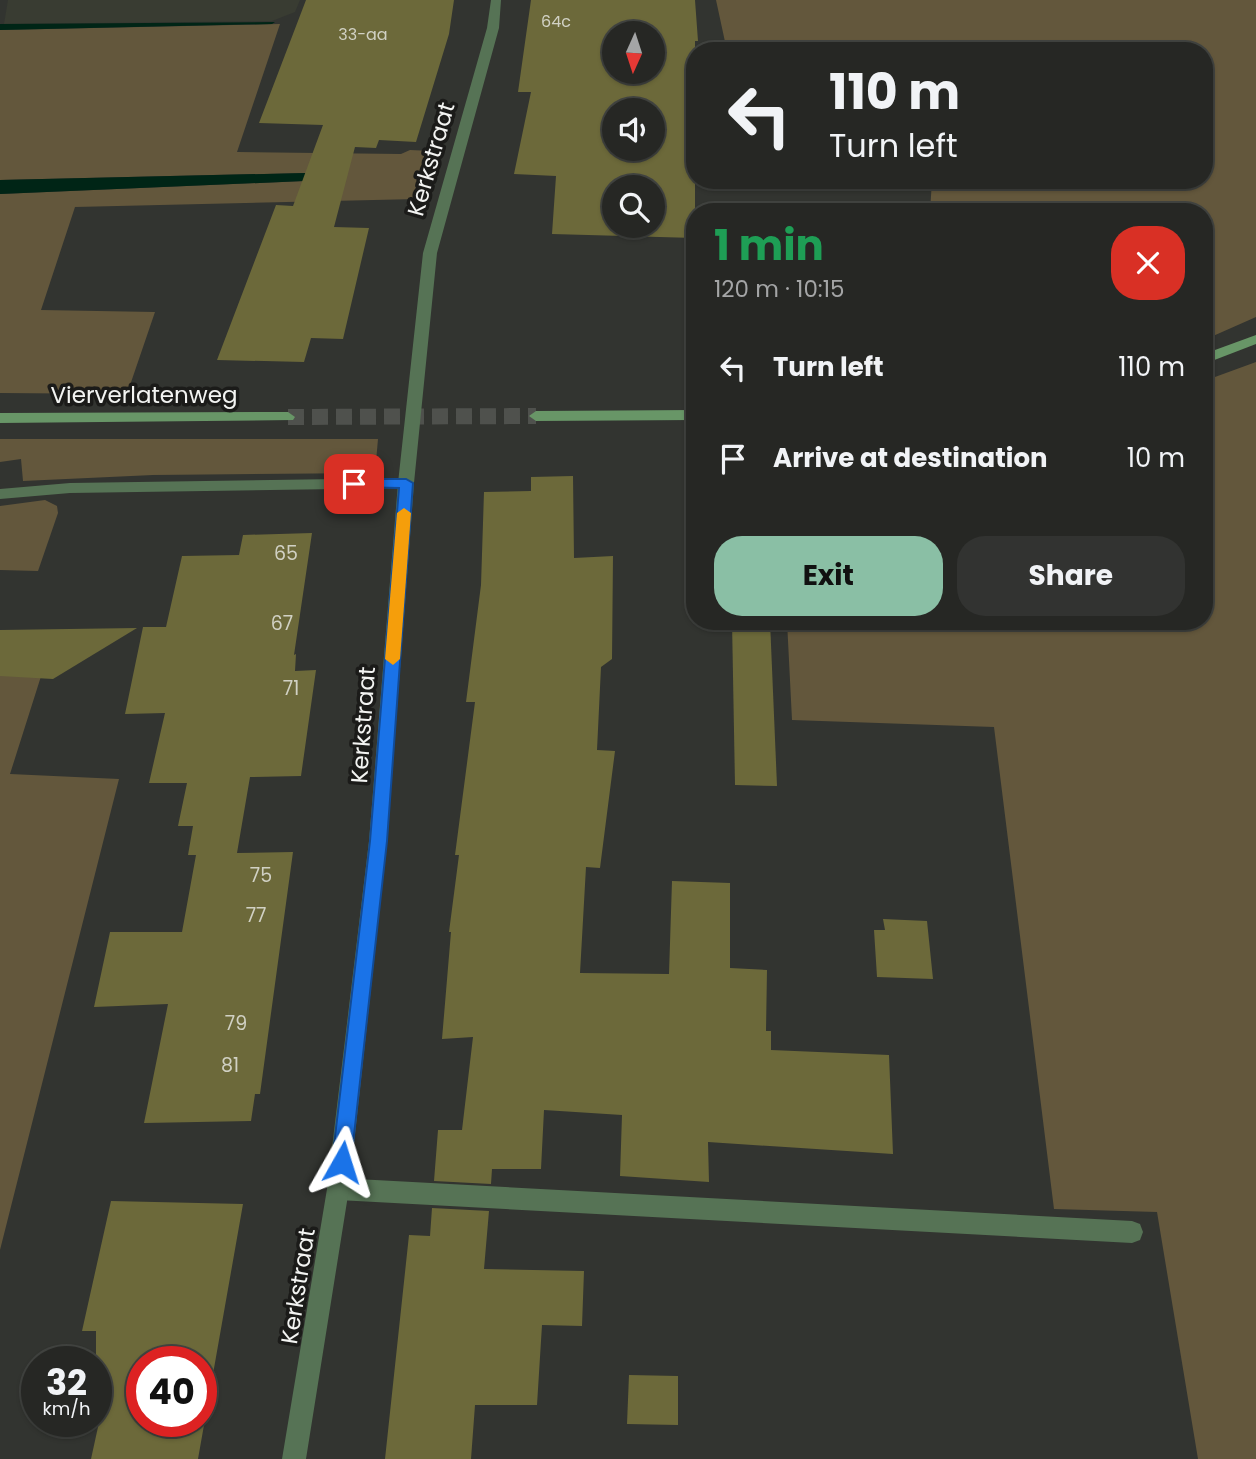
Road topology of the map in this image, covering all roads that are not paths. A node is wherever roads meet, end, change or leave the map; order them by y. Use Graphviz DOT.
graph roads {
  1 [pos="496,0"];
  2 [pos="1256,339"];
  3 [pos="1213,356"];
  4 [pos="686,415"];
  5 [pos="288,416"];
  6 [pos="536,416"];
  7 [pos="0,418"];
  8 [pos="406,483"];
  9 [pos="0,494"];
  10 [pos="338,1189"];
  11 [pos="1132,1232"];
  12 [pos="294,1459"];
  1 -- 8 [label="street, Kerkstraat"];
  2 -- 3 [label="main road"];
  4 -- 6 [label="main road"];
  5 -- 7 [label="main road, Vierverlatenweg"];
  8 -- 9 [label="street"];
  8 -- 10 [label="street, Kerkstraat"];
  10 -- 11 [label="street"];
  10 -- 12 [label="street, Kerkstraat"];
}
